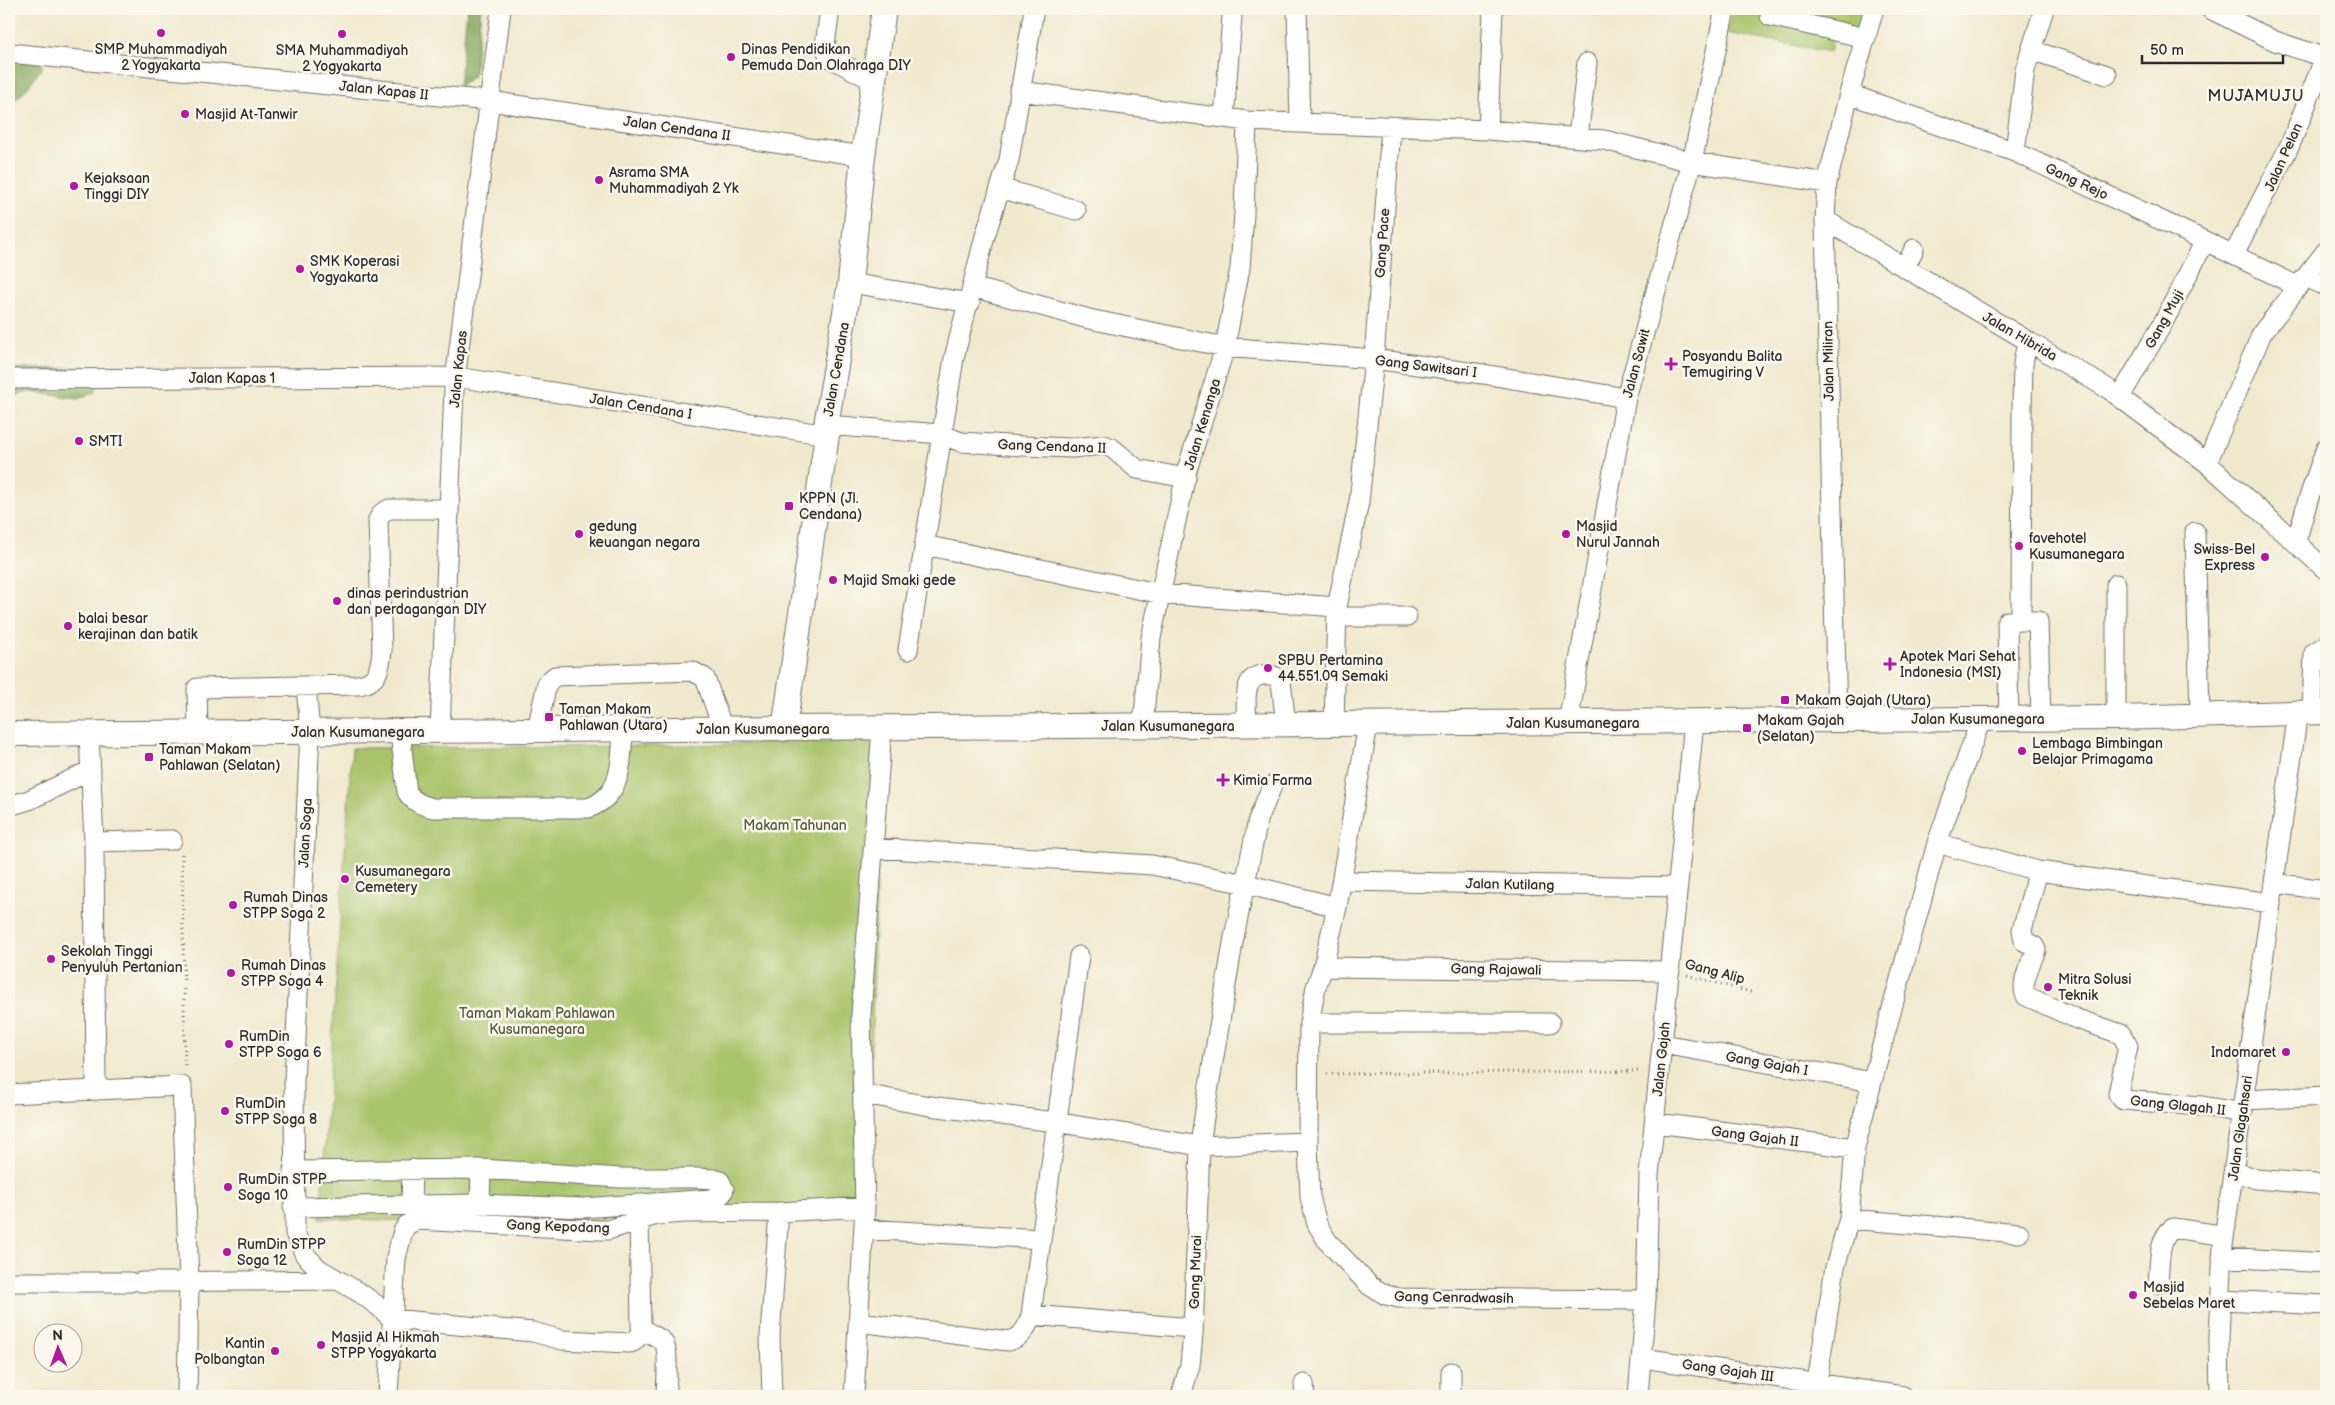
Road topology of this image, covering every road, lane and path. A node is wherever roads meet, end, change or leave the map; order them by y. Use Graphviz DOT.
graph roads {
  1 [pos="502,9"];
  2 [pos="830,9"];
  3 [pos="884,9"];
  4 [pos="1034,9"];
  5 [pos="1298,9"];
  6 [pos="1493,9"];
  7 [pos="1725,9"];
  8 [pos="1874,9"];
  9 [pos="2044,9"];
  10 [pos="2210,9"];
  11 [pos="1770,16"];
  12 [pos="1232,17"];
  13 [pos="1866,38"];
  14 [pos="2031,50"];
  15 [pos="9,53"];
  16 [pos="2326,56"];
  17 [pos="1587,64"];
  18 [pos="2106,75"];
  19 [pos="874,82"];
  20 [pos="1019,91"];
  21 [pos="1849,94"];
  22 [pos="490,101"];
  23 [pos="1224,118"];
  24 [pos="1247,121"];
  25 [pos="1300,123"];
  26 [pos="1391,127"];
  27 [pos="1488,130"];
  28 [pos="1578,137"];
  29 [pos="2016,152"];
  30 [pos="863,156"];
  31 [pos="1692,162"];
  32 [pos="1827,183"];
  33 [pos="1000,188"];
  34 [pos="1076,210"];
  35 [pos="1825,220"];
  36 [pos="2206,240"];
  37 [pos="1914,249"];
  38 [pos="2326,250"];
  39 [pos="2234,254"];
  40 [pos="1905,268"];
  41 [pos="850,282"];
  42 [pos="2301,282"];
  43 [pos="2326,286"];
  44 [pos="971,295"];
  45 [pos="2027,341"];
  46 [pos="1225,347"];
  47 [pos="1374,359"];
  48 [pos="456,377"];
  49 [pos="9,379"];
  50 [pos="2120,397"];
  51 [pos="1626,398"];
  52 [pos="826,430"];
  53 [pos="941,434"];
  54 [pos="2326,448"];
  55 [pos="2207,462"];
  56 [pos="1186,478"];
  57 [pos="449,509"];
  58 [pos="2195,532"];
  59 [pos="2296,542"];
  60 [pos="924,545"];
  61 [pos="2326,570"];
  62 [pos="2116,584"];
  63 [pos="1162,594"];
  64 [pos="1337,612"];
  65 [pos="1407,617"];
  66 [pos="2021,621"];
  67 [pos="2326,645"];
  68 [pos="908,650"];
  69 [pos="306,686"];
  70 [pos="2312,712"];
  71 [pos="2200,714"];
  72 [pos="2116,718"];
  73 [pos="1981,719"];
  74 [pos="2009,719"];
  75 [pos="2040,719"];
  76 [pos="1838,720"];
  77 [pos="1694,722"];
  78 [pos="1568,723"];
  79 [pos="1334,724"];
  80 [pos="1368,724"];
  81 [pos="1247,725"];
  82 [pos="1286,725"];
  83 [pos="1143,726"];
  84 [pos="882,728"];
  85 [pos="723,729"];
  86 [pos="784,729"];
  87 [pos="538,730"];
  88 [pos="623,730"];
  89 [pos="440,731"];
  90 [pos="310,732"];
  91 [pos="400,732"];
  92 [pos="198,733"];
  93 [pos="9,734"];
  94 [pos="89,734"];
  95 [pos="91,770"];
  96 [pos="1272,786"];
  97 [pos="9,806"];
  98 [pos="172,840"];
  99 [pos="94,842"];
  100 [pos="1937,843"];
  101 [pos="874,848"];
  102 [pos="2038,871"];
  103 [pos="1342,881"];
  104 [pos="2274,883"];
  105 [pos="1246,884"];
  106 [pos="1678,888"];
  107 [pos="2326,890"];
  108 [pos="2271,903"];
  109 [pos="1337,907"];
  110 [pos="1079,956"];
  111 [pos="1323,967"];
  112 [pos="1670,970"];
  113 [pos="1754,993"];
  114 [pos="1309,1023"];
  115 [pos="1550,1024"];
  116 [pos="1663,1044"];
  117 [pos="1659,1071"];
  118 [pos="1309,1074"];
  119 [pos="1872,1082"];
  120 [pos="182,1086"];
  121 [pos="96,1091"];
  122 [pos="9,1094"];
  123 [pos="863,1094"];
  124 [pos="2326,1096"];
  125 [pos="2244,1106"];
  126 [pos="1056,1122"];
  127 [pos="1656,1123"];
  128 [pos="1308,1142"];
  129 [pos="1200,1146"];
  130 [pos="1855,1148"];
  131 [pos="412,1169"];
  132 [pos="481,1170"];
  133 [pos="293,1171"];
  134 [pos="2234,1171"];
  135 [pos="621,1178"];
  136 [pos="2326,1185"];
  137 [pos="480,1204"];
  138 [pos="411,1206"];
  139 [pos="293,1207"];
  140 [pos="622,1207"];
  141 [pos="865,1207"];
  142 [pos="780,1212"];
  143 [pos="1849,1218"];
  144 [pos="639,1220"];
  145 [pos="2226,1227"];
  146 [pos="864,1229"];
  147 [pos="2019,1233"];
  148 [pos="1041,1239"];
  149 [pos="2222,1257"];
  150 [pos="2326,1263"];
  151 [pos="337,1280"];
  152 [pos="9,1282"];
  153 [pos="189,1282"];
  154 [pos="2158,1284"];
  155 [pos="1646,1300"];
  156 [pos="2221,1300"];
  157 [pos="2326,1305"];
  158 [pos="1031,1315"];
  159 [pos="392,1319"];
  160 [pos="859,1322"];
  161 [pos="1193,1328"];
  162 [pos="644,1331"];
  163 [pos="1642,1358"];
  164 [pos="1450,1372"];
  165 [pos="1817,1382"];
  166 [pos="187,1396"];
  167 [pos="388,1396"];
  168 [pos="666,1396"];
  169 [pos="772,1396"];
  170 [pos="854,1396"];
  171 [pos="1181,1396"];
  172 [pos="1451,1396"];
  173 [pos="1638,1396"];
  174 [pos="1903,1396"];
  175 [pos="2220,1396"];
  1 -- 22 [label="street, Jalan Kapas"];
  2 -- 19 [label="street"];
  3 -- 19 [label="main road, Jalan Cendana"];
  4 -- 20 [label="street"];
  5 -- 25 [label="street"];
  6 -- 27 [label="street"];
  7 -- 31 [label="street, Jalan Sawit"];
  8 -- 13 [label="street, Jalan Miliran"];
  9 -- 14 [label="street"];
  10 -- 16 [label="street"];
  11 -- 13 [label="street"];
  12 -- 23 [label="street"];
  13 -- 21 [label="street, Jalan Miliran"];
  14 -- 18 [label="street"];
  14 -- 29 [label="street"];
  15 -- 22 [label="street, Jalan Kapas II"];
  16 -- 39 [label="street, Jalan Pelan"];
  17 -- 28 [label="street"];
  19 -- 30 [label="main road, Jalan Cendana"];
  20 -- 23 [label="street"];
  20 -- 33 [label="street"];
  21 -- 29 [label="street, Gang Rejo"];
  21 -- 32 [label="street, Jalan Miliran"];
  22 -- 30 [label="street, Jalan Cendana II"];
  22 -- 48 [label="street, Jalan Kapas"];
  23 -- 24 [label="street"];
  24 -- 25 [label="street"];
  24 -- 46 [label="street, Jalan Kenanga"];
  25 -- 26 [label="street"];
  26 -- 27 [label="street"];
  26 -- 47 [label="street, Gang Pace"];
  27 -- 28 [label="street"];
  28 -- 31 [label="street"];
  29 -- 36 [label="street, Gang Rejo"];
  30 -- 41 [label="main road, Jalan Cendana"];
  31 -- 32 [label="street"];
  31 -- 51 [label="street, Jalan Sawit"];
  32 -- 35 [label="street, Jalan Miliran"];
  33 -- 34 [label="street"];
  33 -- 44 [label="street"];
  35 -- 40 [label="street, Jalan Hibrida"];
  35 -- 76 [label="street, Jalan Miliran"];
  36 -- 39 [label="street, Gang Rejo"];
  36 -- 50 [label="street, Gang Muji"];
  37 -- 40 [label="street"];
  38 -- 42 [label="street"];
  39 -- 42 [label="street, Gang Rejo"];
  40 -- 45 [label="street, Jalan Hibrida"];
  41 -- 44 [label="street, Gang Sawitsari I"];
  41 -- 52 [label="main road, Jalan Cendana"];
  42 -- 43 [label="street, Gang Rejo"];
  42 -- 55 [label="street"];
  44 -- 46 [label="street, Gang Sawitsari I"];
  44 -- 53 [label="street"];
  45 -- 50 [label="street, Jalan Hibrida"];
  45 -- 66 [label="street"];
  46 -- 47 [label="street, Gang Sawitsari I"];
  46 -- 56 [label="street, Jalan Kenanga"];
  47 -- 51 [label="street, Gang Sawitsari I"];
  47 -- 64 [label="street, Gang Pace"];
  48 -- 49 [label="street, Jalan Kapas 1"];
  48 -- 52 [label="street, Jalan Cendana I"];
  48 -- 57 [label="street, Jalan Kapas"];
  50 -- 55 [label="street, Jalan Hibrida"];
  51 -- 78 [label="street, Jalan Sawit"];
  52 -- 53 [label="street, Jalan Cendana I"];
  52 -- 86 [label="main road, Jalan Cendana"];
  53 -- 56 [label="street, Gang Cendana II"];
  53 -- 60 [label="street"];
  54 -- 59 [label="street"];
  55 -- 59 [label="street, Jalan Hibrida"];
  56 -- 63 [label="street, Jalan Kenanga"];
  57 -- 69 [label="street"];
  57 -- 89 [label="street, Jalan Kapas"];
  58 -- 71 [label="street"];
  59 -- 61 [label="street, Jalan Hibrida"];
  60 -- 63 [label="street"];
  60 -- 68 [label="street"];
  62 -- 72 [label="street"];
  63 -- 64 [label="street"];
  63 -- 83 [label="street, Jalan Kenanga"];
  64 -- 65 [label="street"];
  64 -- 79 [label="street, Gang Pace"];
  66 -- 74 [label="street"];
  66 -- 75 [label="street"];
  67 -- 70 [label="street, Jalan Glagahsari"];
  69 -- 90 [label="street, Jalan Soga"];
  69 -- 92 [label="street"];
  70 -- 71 [label="main road, Jalan Kusumanegara"];
  70 -- 104 [label="street, Jalan Glagahsari"];
  71 -- 72 [label="main road, Jalan Kusumanegara"];
  72 -- 75 [label="main road, Jalan Kusumanegara"];
  73 -- 74 [label="main road, Jalan Kusumanegara"];
  73 -- 76 [label="main road, Jalan Kusumanegara"];
  73 -- 100 [label="street"];
  74 -- 75 [label="main road, Jalan Kusumanegara"];
  76 -- 77 [label="main road, Jalan Kusumanegara"];
  77 -- 78 [label="main road, Jalan Kusumanegara"];
  77 -- 106 [label="street, Jalan Gajah"];
  78 -- 80 [label="main road, Jalan Kusumanegara"];
  79 -- 80 [label="main road, Jalan Kusumanegara"];
  79 -- 82 [label="main road, Jalan Kusumanegara"];
  80 -- 103 [label="street, Gang Cenradwasih"];
  81 -- 82 [label="main road, Jalan Kusumanegara"];
  81 -- 82 [label="street"];
  81 -- 83 [label="main road, Jalan Kusumanegara"];
  83 -- 84 [label="main road, Jalan Kusumanegara"];
  84 -- 86 [label="main road, Jalan Kusumanegara"];
  84 -- 101 [label="street"];
  85 -- 86 [label="main road, Jalan Kusumanegara"];
  85 -- 87 [label="street"];
  85 -- 88 [label="main road, Jalan Kusumanegara"];
  87 -- 88 [label="main road, Jalan Kusumanegara"];
  87 -- 89 [label="main road, Jalan Kusumanegara"];
  88 -- 91 [label="street"];
  89 -- 91 [label="main road, Jalan Kusumanegara"];
  90 -- 91 [label="main road, Jalan Kusumanegara"];
  90 -- 92 [label="main road, Jalan Kusumanegara"];
  90 -- 133 [label="street, Jalan Soga"];
  92 -- 94 [label="main road, Jalan Kusumanegara"];
  93 -- 94 [label="main road, Jalan Kusumanegara"];
  94 -- 95 [label="street"];
  95 -- 97 [label="street"];
  95 -- 99 [label="street"];
  96 -- 105 [label="street, Gang Murai"];
  98 -- 99 [label="street"];
  98 -- 120 [label="path"];
  99 -- 121 [label="street"];
  100 -- 102 [label="street"];
  100 -- 119 [label="street"];
  101 -- 105 [label="street"];
  101 -- 123 [label="street"];
  102 -- 108 [label="street"];
  102 -- 125 [label="street, Gang Glagah II"];
  103 -- 106 [label="street, Jalan Kutilang"];
  103 -- 109 [label="street, Gang Cenradwasih"];
  104 -- 107 [label="street"];
  104 -- 108 [label="street, Jalan Glagahsari"];
  105 -- 109 [label="street"];
  105 -- 129 [label="street, Gang Murai"];
  106 -- 112 [label="street, Jalan Gajah"];
  108 -- 125 [label="street, Jalan Glagahsari"];
  109 -- 111 [label="street, Gang Cenradwasih"];
  110 -- 126 [label="street"];
  111 -- 112 [label="street, Gang Rajawali"];
  111 -- 114 [label="street, Gang Cenradwasih"];
  112 -- 113 [label="path, Gang Alip"];
  112 -- 116 [label="street, Jalan Gajah"];
  114 -- 115 [label="street"];
  114 -- 118 [label="street, Gang Cenradwasih"];
  116 -- 117 [label="street, Jalan Gajah"];
  116 -- 119 [label="street, Gang Gajah I"];
  117 -- 118 [label="path"];
  117 -- 127 [label="street, Jalan Gajah"];
  118 -- 128 [label="street, Gang Cenradwasih"];
  119 -- 130 [label="street"];
  120 -- 121 [label="street"];
  120 -- 153 [label="street"];
  121 -- 122 [label="street"];
  123 -- 126 [label="street"];
  123 -- 141 [label="street"];
  124 -- 125 [label="street"];
  125 -- 134 [label="street, Jalan Glagahsari"];
  126 -- 129 [label="street"];
  126 -- 148 [label="street"];
  127 -- 130 [label="street, Gang Gajah II"];
  127 -- 155 [label="street, Jalan Gajah"];
  128 -- 129 [label="street"];
  128 -- 155 [label="street, Gang Cenradwasih"];
  129 -- 161 [label="street, Gang Murai"];
  130 -- 143 [label="street"];
  131 -- 132 [label="street"];
  131 -- 133 [label="street"];
  131 -- 138 [label="street"];
  132 -- 135 [label="street"];
  132 -- 137 [label="street"];
  133 -- 139 [label="street, Jalan Soga"];
  134 -- 136 [label="street"];
  134 -- 145 [label="street, Jalan Glagahsari"];
  135 -- 140 [label="street"];
  135 -- 140 [label="street"];
  137 -- 138 [label="street"];
  137 -- 140 [label="street"];
  138 -- 139 [label="street"];
  139 -- 151 [label="street, Jalan Soga"];
  141 -- 142 [label="street, Gang Kepodang"];
  141 -- 146 [label="street"];
  142 -- 144 [label="street, Gang Kepodang"];
  142 -- 169 [label="street"];
  143 -- 147 [label="street"];
  143 -- 165 [label="street"];
  144 -- 159 [label="street, Gang Kepodang"];
  144 -- 162 [label="street"];
  145 -- 149 [label="street, Jalan Glagahsari"];
  145 -- 154 [label="street"];
  146 -- 148 [label="street"];
  146 -- 160 [label="street"];
  148 -- 158 [label="street"];
  149 -- 150 [label="street"];
  149 -- 156 [label="street, Jalan Glagahsari"];
  151 -- 153 [label="street"];
  151 -- 159 [label="street, Jalan Soga"];
  152 -- 153 [label="street"];
  153 -- 166 [label="street"];
  155 -- 163 [label="street, Jalan Gajah"];
  156 -- 157 [label="street"];
  156 -- 175 [label="street, Jalan Glagahsari"];
  158 -- 160 [label="street"];
  158 -- 161 [label="street"];
  159 -- 162 [label="street"];
  159 -- 167 [label="street"];
  160 -- 170 [label="street"];
  161 -- 171 [label="street, Gang Murai"];
  162 -- 168 [label="street"];
  163 -- 165 [label="street, Gang Gajah III"];
  163 -- 173 [label="street, Jalan Gajah"];
  164 -- 172 [label="street"];
  165 -- 174 [label="street, Gang Gajah III"];
}
